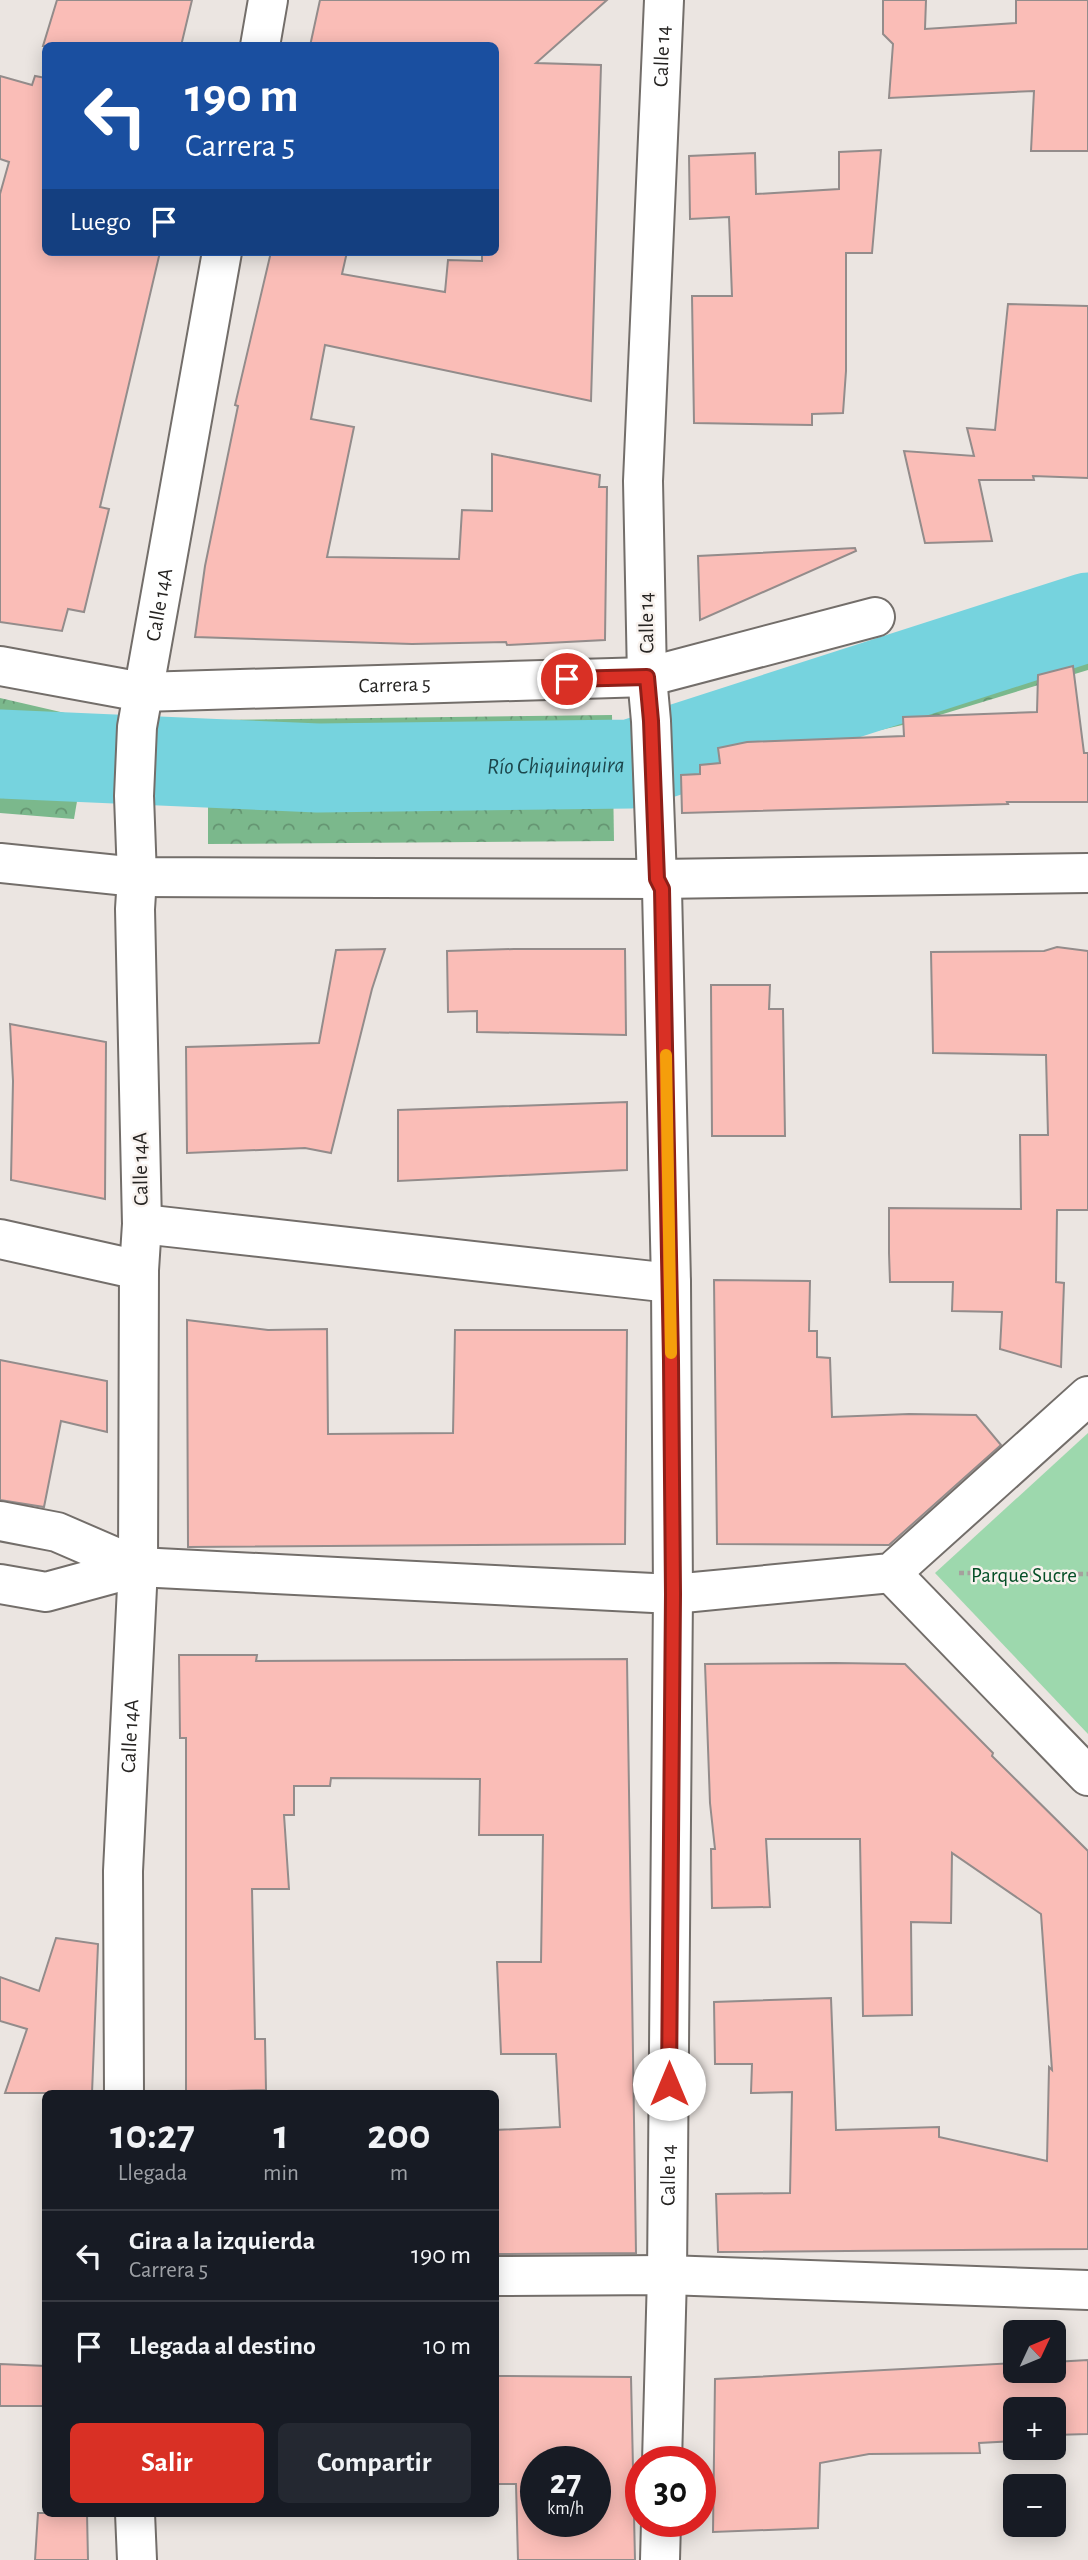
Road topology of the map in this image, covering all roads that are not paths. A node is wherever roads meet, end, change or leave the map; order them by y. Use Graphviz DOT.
graph roads {
  1 [pos="268,0"];
  2 [pos="664,0"];
  3 [pos="261,42"];
  4 [pos="221,256"];
  5 [pos="875,617"];
  6 [pos="0,666"];
  7 [pos="647,677"];
  8 [pos="139,709"];
  9 [pos="0,863"];
  10 [pos="1088,873"];
  11 [pos="137,877"];
  12 [pos="657,879"];
  13 [pos="142,1224"];
  14 [pos="0,1239"];
  15 [pos="139,1270"];
  16 [pos="671,1283"];
  17 [pos="1088,1396"];
  18 [pos="0,1521"];
  19 [pos="138,1567"];
  20 [pos="891,1573"];
  21 [pos="0,1584"];
  22 [pos="673,1594"];
  23 [pos="1088,1776"];
  24 [pos="124,2090"];
  25 [pos="667,2275"];
  26 [pos="499,2276"];
  27 [pos="1088,2290"];
  28 [pos="662,2446"];
  29 [pos="135,2517"];
  30 [pos="661,2537"];
  31 [pos="137,2560"];
  32 [pos="660,2560"];
  1 -- 3 [label="street"];
  2 -- 7 [label="street, Calle 14"];
  4 -- 8 [label="street, Calle 14A"];
  5 -- 7 [label="street, Carrera 5"];
  6 -- 8 [label="street, Carrera 5"];
  7 -- 8 [label="street, Carrera 5"];
  7 -- 12 [label="street, Calle 14"];
  8 -- 11 [label="street, Calle 14A"];
  9 -- 11 [label="street"];
  10 -- 12 [label="street"];
  11 -- 12 [label="street"];
  11 -- 13 [label="street, Calle 14A"];
  12 -- 16 [label="street, Calle 14"];
  13 -- 15 [label="street, Calle 14A"];
  13 -- 16 [label="street"];
  14 -- 15 [label="street"];
  15 -- 19 [label="street, Calle 14A"];
  16 -- 22 [label="street, Calle 14"];
  17 -- 20 [label="street"];
  18 -- 19 [label="street"];
  19 -- 21 [label="street"];
  19 -- 22 [label="street"];
  19 -- 24 [label="street, Calle 14A"];
  20 -- 22 [label="street"];
  20 -- 23 [label="street"];
  22 -- 25 [label="street, Calle 14"];
  25 -- 26 [label="street"];
  25 -- 27 [label="street"];
  25 -- 28 [label="street, Calle 14"];
  29 -- 31 [label="street"];
  30 -- 32 [label="street"];
}
